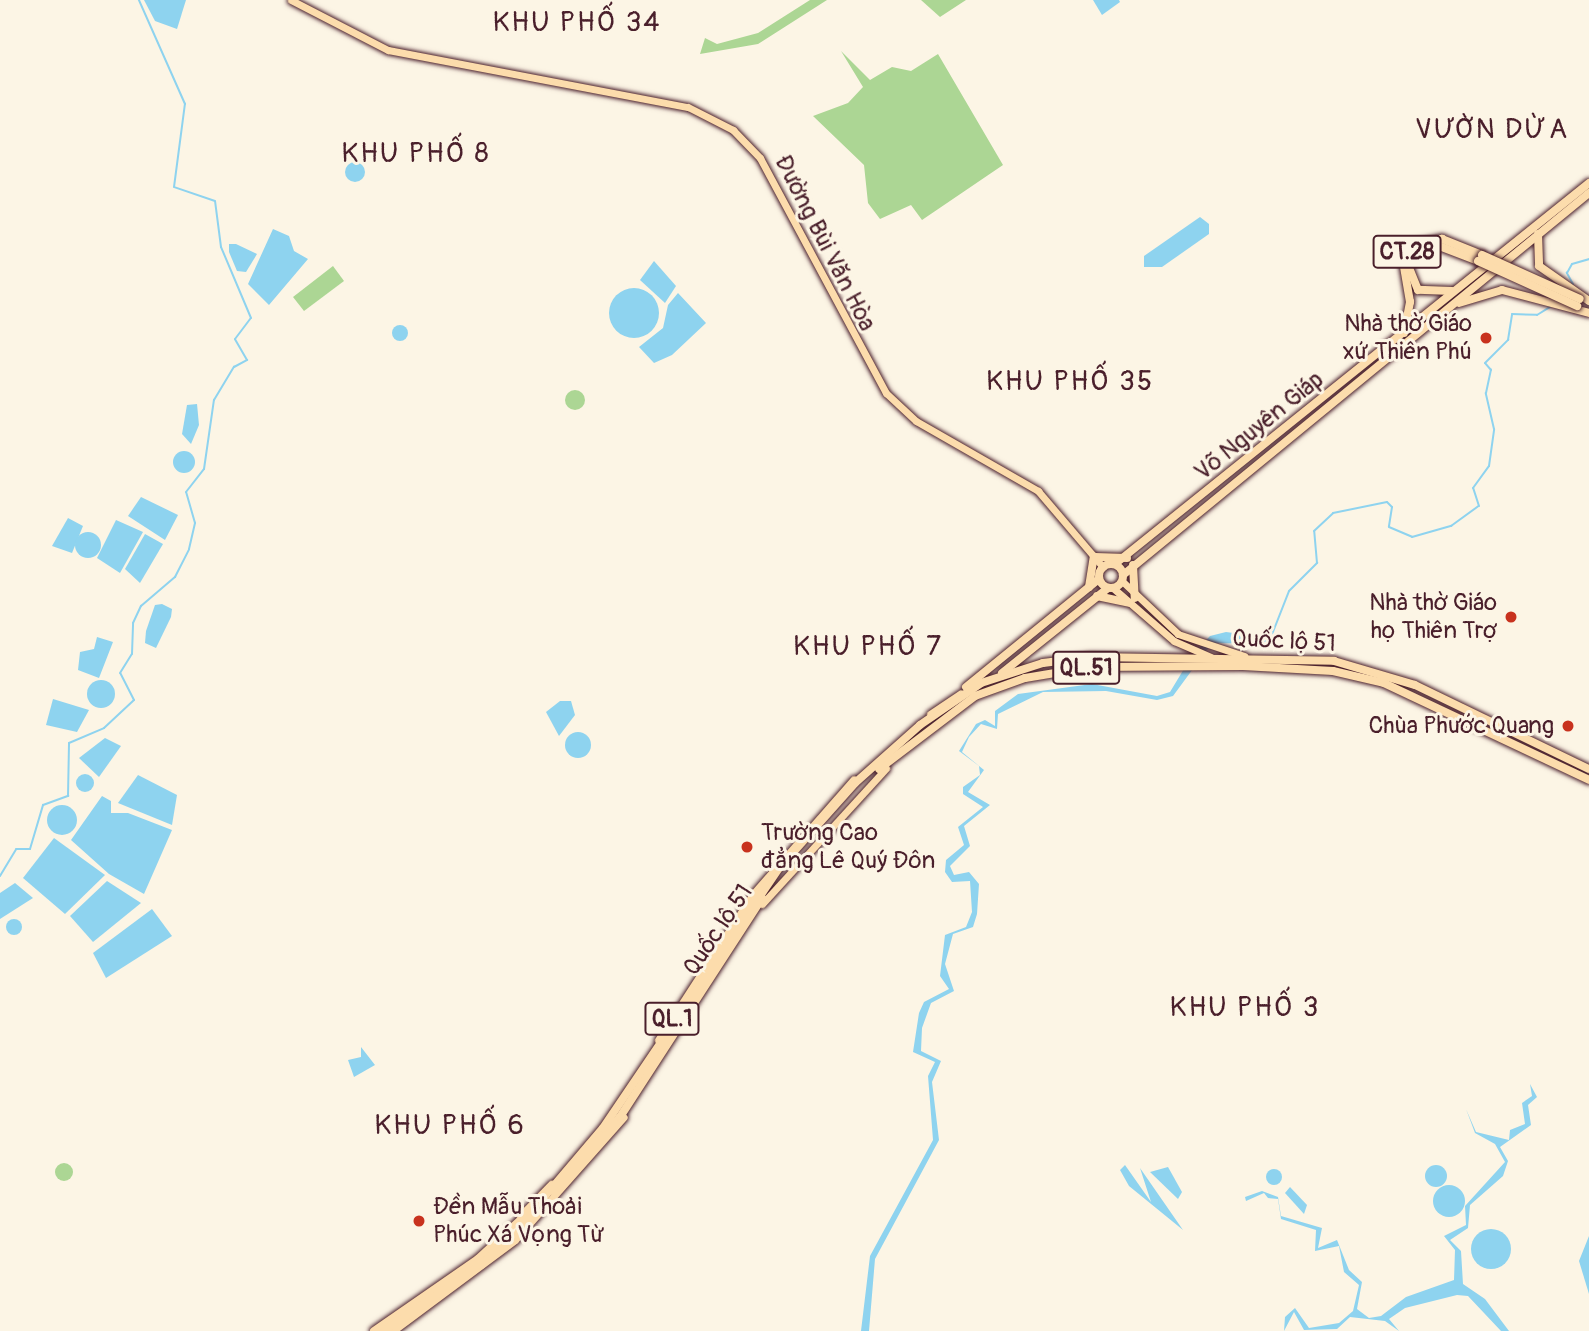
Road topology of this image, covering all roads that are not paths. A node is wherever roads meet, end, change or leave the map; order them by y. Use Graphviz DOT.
graph roads {
  1 [pos="291,0"];
  2 [pos="1589,183"];
  3 [pos="1589,192"];
  4 [pos="1538,234"];
  5 [pos="1480,258"];
  6 [pos="1458,289"];
  7 [pos="1582,300"];
  8 [pos="1450,306"];
  9 [pos="1589,312"];
  10 [pos="1404,333"];
  11 [pos="1095,557"];
  12 [pos="1132,560"];
  13 [pos="1115,564"];
  14 [pos="1103,567"];
  15 [pos="1123,578"];
  16 [pos="1099,579"];
  17 [pos="1110,588"];
  18 [pos="1087,590"];
  19 [pos="1089,601"];
  20 [pos="1132,601"];
  21 [pos="1207,654"];
  22 [pos="1226,659"];
  23 [pos="996,678"];
  24 [pos="985,684"];
  25 [pos="1589,769"];
  26 [pos="1589,780"];
  27 [pos="788,861"];
  28 [pos="692,999"];
  29 [pos="456,1280"];
  30 [pos="371,1331"];
  31 [pos="384,1331"];
  32 [pos="393,1331"];
  1 -- 11 [label="main road, Đường Bùi Văn Hòa"];
  2 -- 6 [label="highway, Võ Nguyên Giáp / QL.1"];
  3 -- 4 [label="highway, Võ Nguyên Giáp / QL.1"];
  4 -- 7 [label="highway, CT.28, bridge"];
  4 -- 8 [label="highway, Võ Nguyên Giáp / QL.1"];
  5 -- 6 [label="highway, CT.28"];
  5 -- 7 [label="highway, CT.28, bridge"];
  5 -- 10 [label="highway, CT.28"];
  6 -- 10 [label="highway, Võ Nguyên Giáp / QL.1"];
  7 -- 9 [label="highway, CT.28"];
  8 -- 9 [label="highway, CT.28, bridge"];
  8 -- 12 [label="highway, Võ Nguyên Giáp / QL.1"];
  10 -- 12 [label="highway, Võ Nguyên Giáp / QL.1"];
  11 -- 12 [label="highway"];
  11 -- 14 [label="main road, Đường Bùi Văn Hòa"];
  11 -- 18 [label="highway"];
  12 -- 13 [label="highway, Võ Nguyên Giáp / QL.1"];
  12 -- 15 [label="highway, Võ Nguyên Giáp / QL.1"];
  12 -- 20 [label="highway"];
  13 -- 14 [label="highway, QL.1"];
  13 -- 15 [label="highway"];
  14 -- 16 [label="highway, QL.1"];
  15 -- 17 [label="highway, QL.1"];
  15 -- 20 [label="main road"];
  16 -- 17 [label="highway"];
  16 -- 18 [label="highway, QL.1"];
  17 -- 19 [label="highway, QL.1"];
  17 -- 20 [label="main road"];
  18 -- 24 [label="highway, QL.1"];
  19 -- 20 [label="highway"];
  19 -- 23 [label="highway, QL.1"];
  20 -- 21 [label="main road"];
  21 -- 22 [label="highway, Quốc lộ 51 / QL.51"];
  21 -- 23 [label="highway, Quốc lộ 51 / QL.51"];
  22 -- 24 [label="highway, Quốc lộ 51 / QL.51"];
  22 -- 25 [label="highway, Quốc lộ 51 / QL.51"];
  22 -- 26 [label="highway, Quốc lộ 51 / QL.51"];
  23 -- 24 [label="highway, QL.1"];
  24 -- 27 [label="highway, Quốc lộ 51 / QL.1"];
  24 -- 27 [label="highway, Quốc lộ 51 / QL.1"];
  27 -- 28 [label="highway, Quốc lộ 51 / QL.1"];
  27 -- 28 [label="highway, Quốc lộ 51 / QL.1"];
  28 -- 29 [label="highway, Quốc lộ 51 / QL.1"];
  28 -- 29 [label="highway, Quốc lộ 51 / QL.1"];
  29 -- 30 [label="highway, Quốc lộ 51 / QL.1"];
  29 -- 31 [label="highway, Quốc lộ 51 / QL.1"];
  29 -- 32 [label="main road, Quốc lộ 51 / QL.1"];
}
